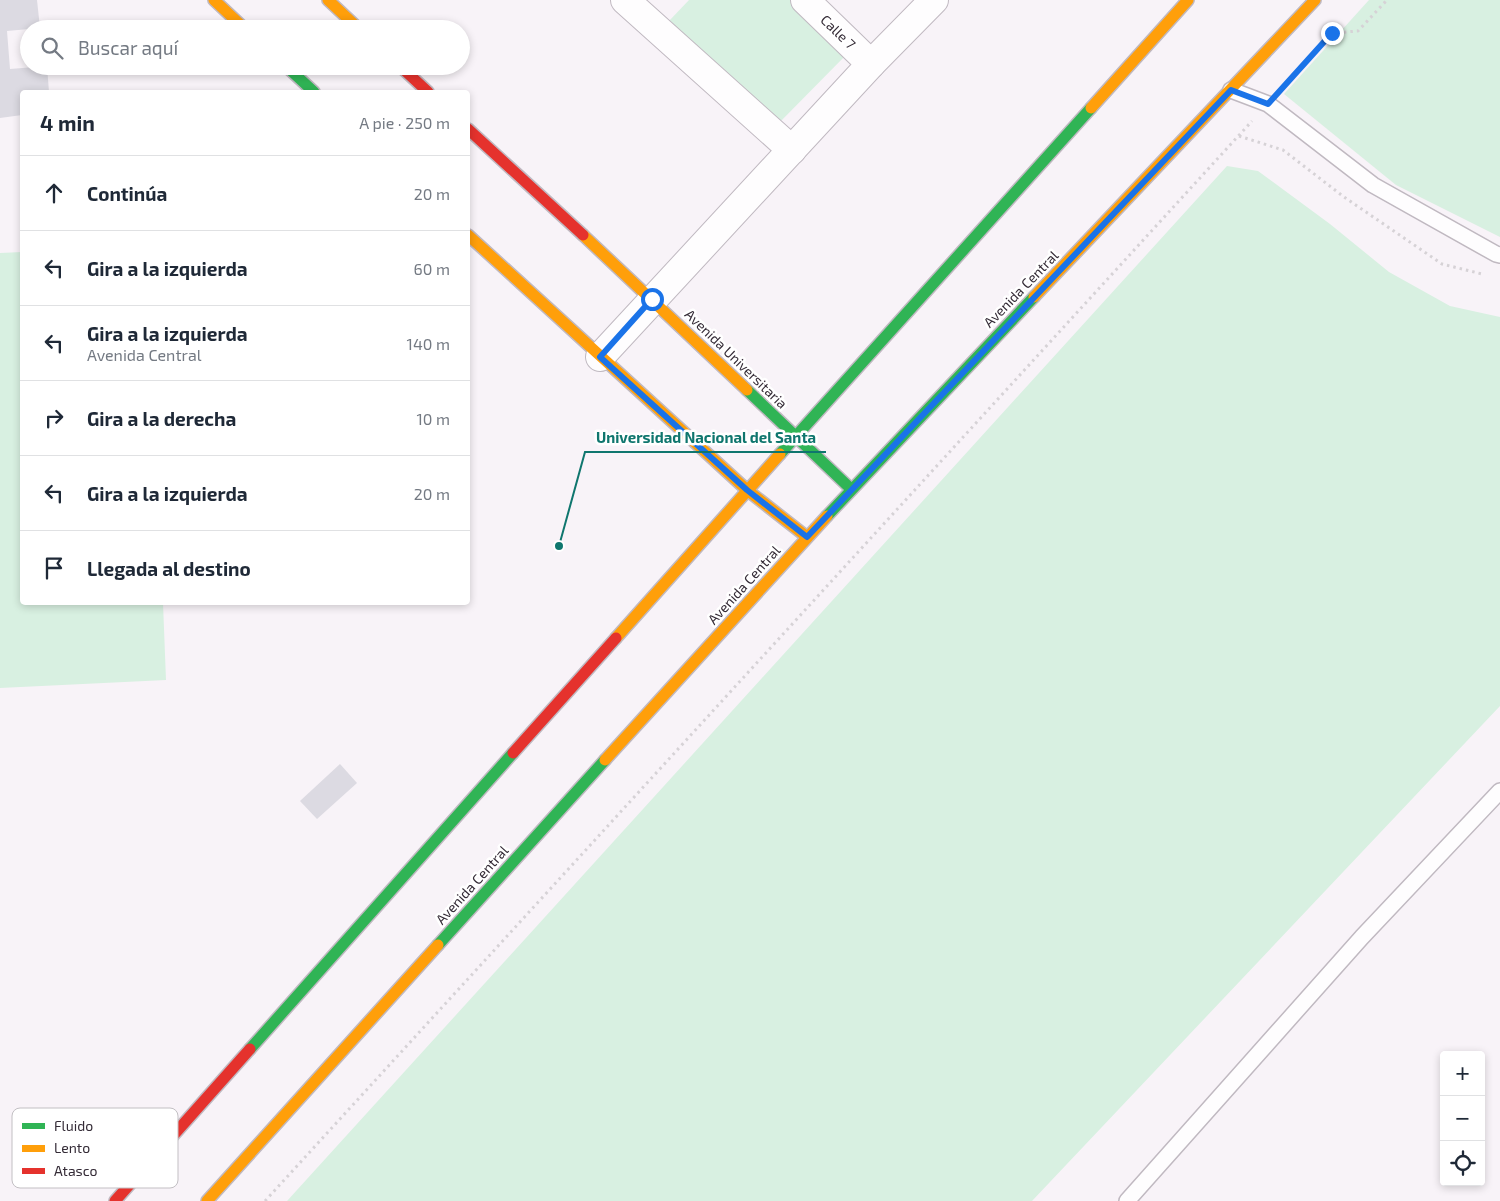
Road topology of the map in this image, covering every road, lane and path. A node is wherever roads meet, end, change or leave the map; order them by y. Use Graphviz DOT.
graph roads {
  1 [pos="214,0"];
  2 [pos="328,0"];
  3 [pos="805,0"];
  4 [pos="934,0"];
  5 [pos="1188,0"];
  6 [pos="1315,0"];
  7 [pos="1387,0"];
  8 [pos="641,5"];
  9 [pos="235,20"];
  10 [pos="350,20"];
  11 [pos="871,64"];
  12 [pos="296,75"];
  13 [pos="410,75"];
  14 [pos="312,90"];
  15 [pos="426,90"];
  16 [pos="1231,90"];
  17 [pos="1268,104"];
  18 [pos="470,131"];
  19 [pos="792,150"];
  20 [pos="470,237"];
  21 [pos="1500,255"];
  22 [pos="652,299"];
  23 [pos="600,357"];
  24 [pos="795,437"];
  25 [pos="747,490"];
  26 [pos="852,490"];
  27 [pos="807,537"];
  28 [pos="1500,791"];
  29 [pos="178,1130"];
  30 [pos="127,1188"];
  31 [pos="115,1201"];
  32 [pos="207,1201"];
  33 [pos="265,1201"];
  34 [pos="1127,1201"];
  1 -- 9 [label="main road"];
  2 -- 10 [label="main road"];
  3 -- 11 [label="street, Calle 7"];
  4 -- 11 [label="street"];
  5 -- 24 [label="main road"];
  6 -- 16 [label="main road, Avenida Central"];
  7 -- 17 [label="path"];
  8 -- 19 [label="street"];
  11 -- 19 [label="street"];
  12 -- 14 [label="main road"];
  13 -- 15 [label="main road"];
  16 -- 17 [label="lane"];
  16 -- 26 [label="main road, Avenida Central"];
  17 -- 21 [label="lane"];
  17 -- 33 [label="path"];
  18 -- 22 [label="main road, Avenida Universitaria"];
  19 -- 22 [label="street"];
  20 -- 23 [label="main road"];
  22 -- 23 [label="street"];
  22 -- 24 [label="main road, Avenida Universitaria"];
  23 -- 25 [label="main road"];
  24 -- 25 [label="main road"];
  24 -- 26 [label="main road, Avenida Universitaria"];
  25 -- 27 [label="main road"];
  25 -- 29 [label="main road"];
  26 -- 27 [label="main road, Avenida Central"];
  27 -- 32 [label="main road, Avenida Central"];
  28 -- 34 [label="lane"];
  30 -- 31 [label="main road"];
}
